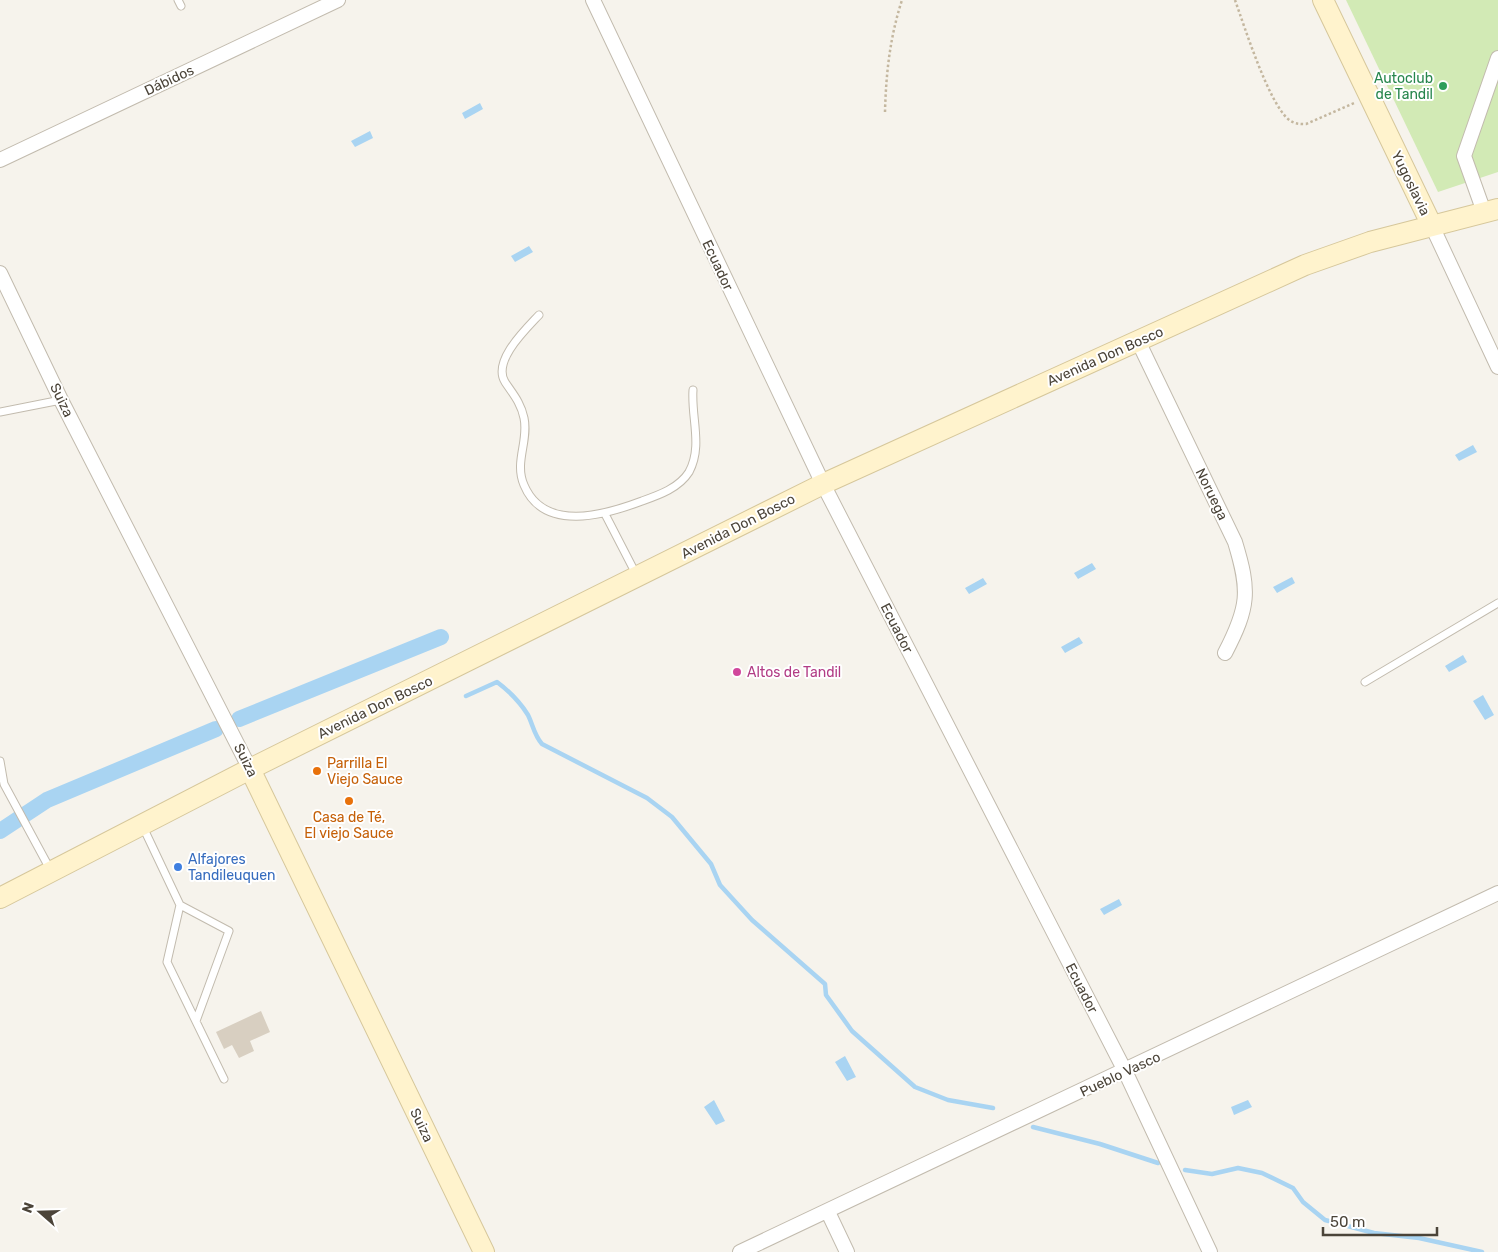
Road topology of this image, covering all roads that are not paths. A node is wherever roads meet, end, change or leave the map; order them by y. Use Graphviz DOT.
graph roads {
  1 [pos="338,0"];
  2 [pos="593,0"];
  3 [pos="1323,0"];
  4 [pos="1498,58"];
  5 [pos="0,160"];
  6 [pos="1491,210"];
  7 [pos="1432,226"];
  8 [pos="0,273"];
  9 [pos="539,315"];
  10 [pos="1138,341"];
  11 [pos="1498,367"];
  12 [pos="693,390"];
  13 [pos="61,400"];
  14 [pos="0,412"];
  15 [pos="823,484"];
  16 [pos="605,514"];
  17 [pos="638,576"];
  18 [pos="1498,604"];
  19 [pos="1225,652"];
  20 [pos="1365,682"];
  21 [pos="0,761"];
  22 [pos="250,769"];
  23 [pos="142,824"];
  24 [pos="51,871"];
  25 [pos="1498,893"];
  26 [pos="0,898"];
  27 [pos="180,906"];
  28 [pos="196,1021"];
  29 [pos="1124,1071"];
  30 [pos="224,1079"];
  31 [pos="828,1212"];
  32 [pos="484,1252"];
  33 [pos="740,1252"];
  34 [pos="847,1252"];
  35 [pos="1210,1252"];
  1 -- 5 [label="street, Dábidos"];
  2 -- 15 [label="street, Ecuador"];
  3 -- 7 [label="main road, Yugoslavia"];
  4 -- 6 [label="street"];
  6 -- 7 [label="main road, Avenida Don Bosco"];
  7 -- 10 [label="main road, Avenida Don Bosco"];
  7 -- 11 [label="street, Yugoslavia"];
  8 -- 13 [label="street, Suiza"];
  9 -- 16 [label="lane"];
  10 -- 15 [label="main road, Avenida Don Bosco"];
  10 -- 19 [label="street, Noruega"];
  12 -- 16 [label="lane"];
  13 -- 14 [label="lane"];
  13 -- 22 [label="street, Suiza"];
  15 -- 17 [label="main road, Avenida Don Bosco"];
  15 -- 29 [label="street, Ecuador"];
  16 -- 17 [label="lane"];
  17 -- 22 [label="main road, Avenida Don Bosco"];
  18 -- 20 [label="lane"];
  21 -- 24 [label="lane"];
  22 -- 23 [label="main road, Avenida Don Bosco"];
  22 -- 32 [label="main road, Suiza"];
  23 -- 24 [label="main road, Avenida Don Bosco"];
  23 -- 27 [label="lane"];
  24 -- 26 [label="main road, Avenida Don Bosco"];
  25 -- 29 [label="street, Pueblo Vasco"];
  27 -- 28 [label="lane"];
  27 -- 28 [label="lane"];
  28 -- 30 [label="lane"];
  29 -- 31 [label="street, Pueblo Vasco"];
  29 -- 35 [label="street, Ecuador"];
  31 -- 33 [label="street, Pueblo Vasco"];
  31 -- 34 [label="street"];
}
